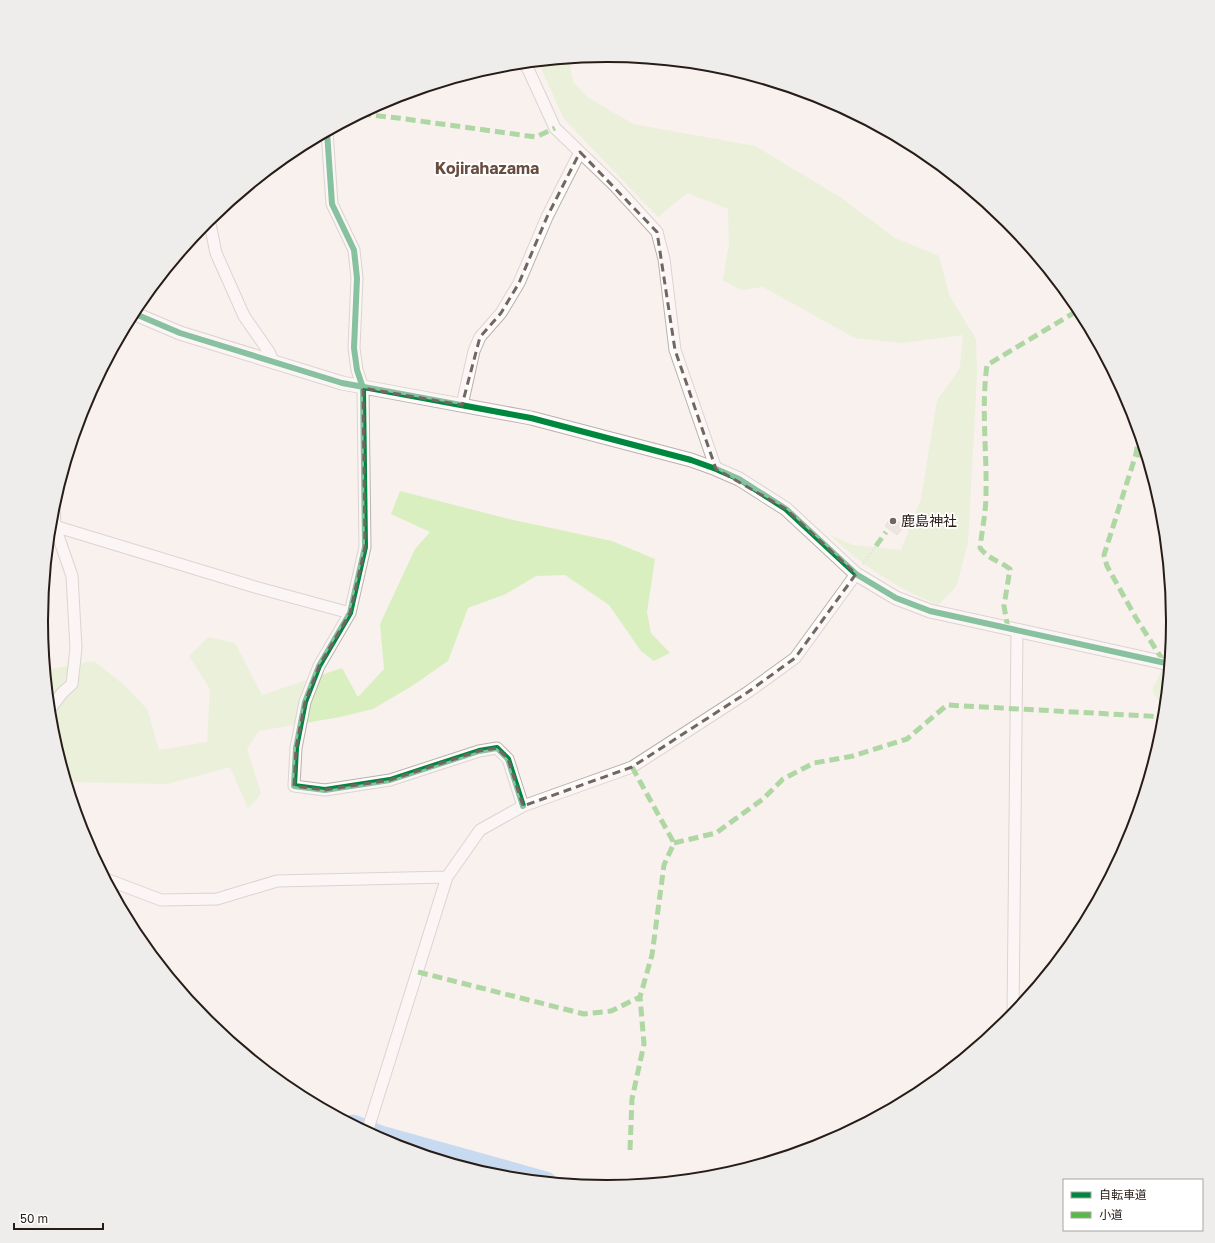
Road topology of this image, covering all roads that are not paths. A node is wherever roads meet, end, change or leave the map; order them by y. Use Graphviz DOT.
graph roads {
  1 [pos="527,68"];
  2 [pos="328,137"];
  3 [pos="580,152"];
  4 [pos="211,227"];
  5 [pos="139,316"];
  6 [pos="274,363"];
  7 [pos="363,388"];
  8 [pos="462,405"];
  9 [pos="716,469"];
  10 [pos="56,527"];
  11 [pos="56,533"];
  12 [pos="856,574"];
  13 [pos="350,613"];
  14 [pos="1017,631"];
  15 [pos="1165,663"];
  16 [pos="54,703"];
  17 [pos="523,806"];
  18 [pos="447,877"];
  19 [pos="113,882"];
  20 [pos="1013,1006"];
  21 [pos="369,1127"];
  1 -- 3 [label="street"];
  2 -- 7 [label="street"];
  3 -- 8 [label="street"];
  3 -- 9 [label="street"];
  4 -- 6 [label="street"];
  5 -- 6 [label="street"];
  6 -- 7 [label="street"];
  7 -- 8 [label="street"];
  7 -- 13 [label="street"];
  8 -- 9 [label="street"];
  9 -- 12 [label="street"];
  10 -- 13 [label="street"];
  11 -- 16 [label="street"];
  12 -- 14 [label="street"];
  12 -- 17 [label="street"];
  13 -- 17 [label="street"];
  14 -- 15 [label="street"];
  14 -- 20 [label="street"];
  17 -- 18 [label="street"];
  18 -- 19 [label="street"];
  18 -- 21 [label="street"];
}
